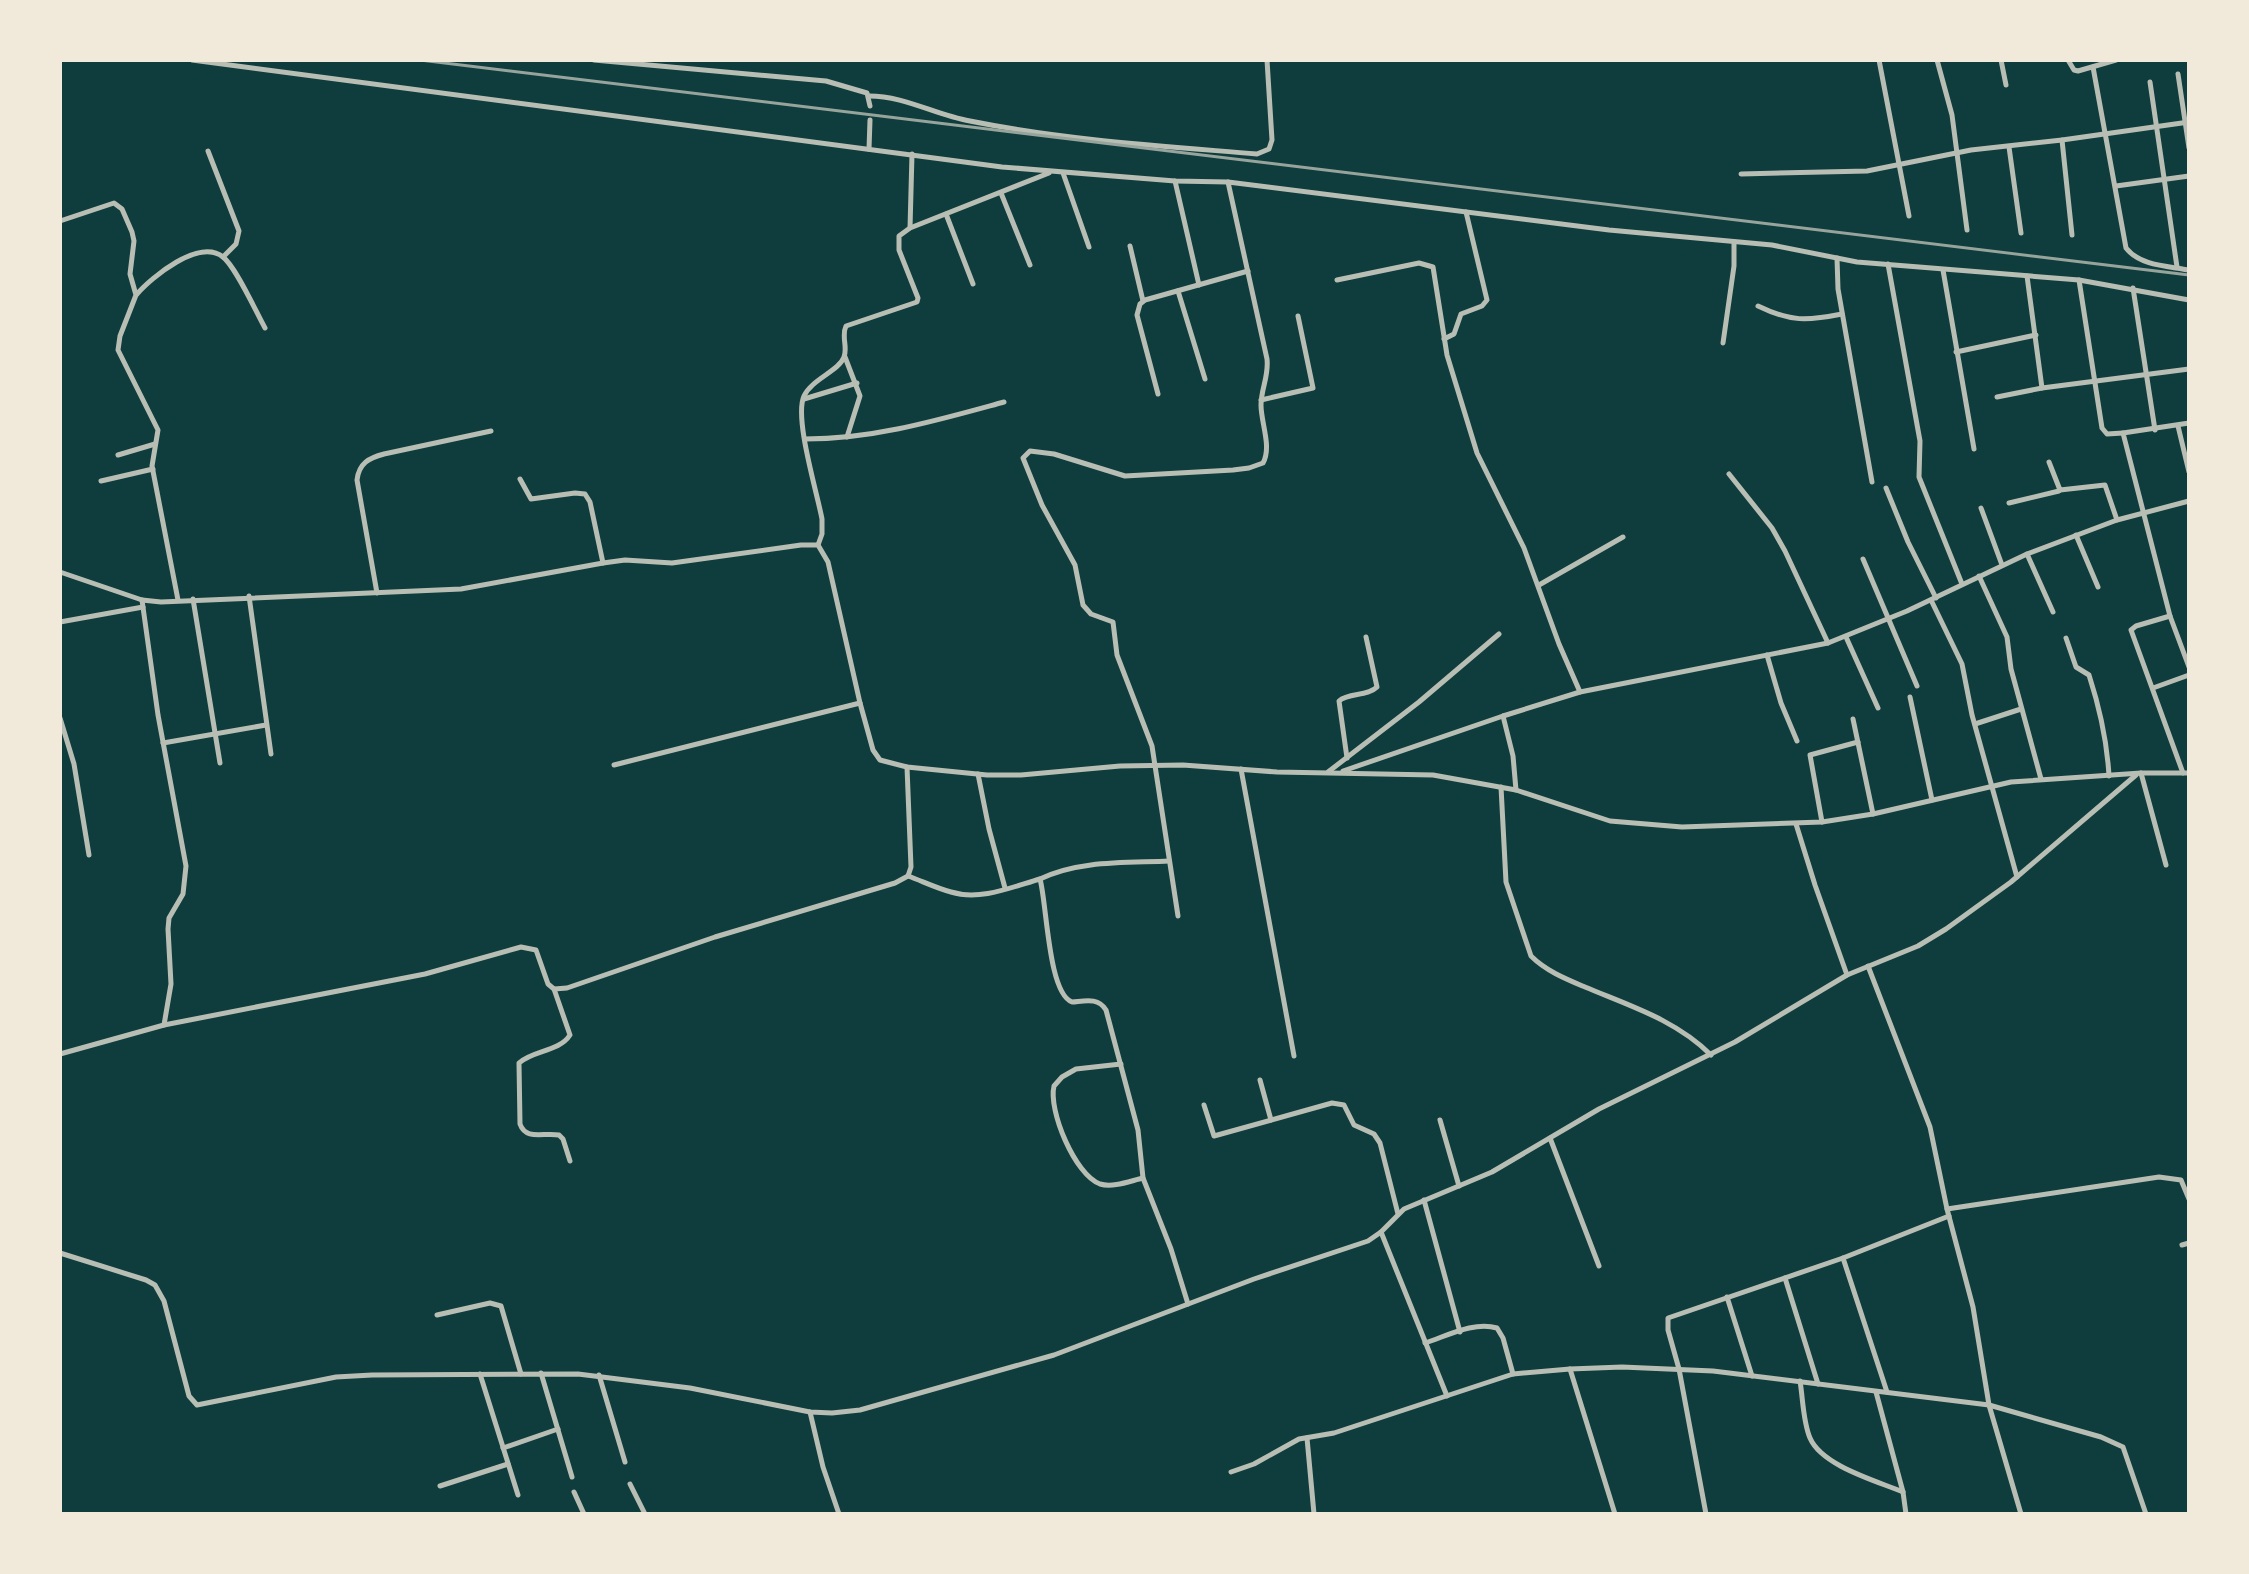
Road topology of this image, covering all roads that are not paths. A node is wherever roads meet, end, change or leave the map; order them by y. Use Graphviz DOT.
graph roads {
  1 [pos="192,60"];
  2 [pos="594,60"];
  3 [pos="1267,60"];
  4 [pos="1879,60"];
  5 [pos="1937,60"];
  6 [pos="2001,60"];
  7 [pos="2068,60"];
  8 [pos="2116,60"];
  9 [pos="2093,67"];
  10 [pos="2178,74"];
  11 [pos="2150,82"];
  12 [pos="2006,85"];
  13 [pos="869,96"];
  14 [pos="870,106"];
  15 [pos="870,120"];
  16 [pos="2187,122"];
  17 [pos="2156,127"];
  18 [pos="2107,135"];
  19 [pos="2062,140"];
  20 [pos="2009,147"];
  21 [pos="2189,148"];
  22 [pos="869,149"];
  23 [pos="208,151"];
  24 [pos="1957,153"];
  25 [pos="912,154"];
  26 [pos="1900,166"];
  27 [pos="1050,172"];
  28 [pos="1063,173"];
  29 [pos="1741,174"];
  30 [pos="2189,176"];
  31 [pos="2165,180"];
  32 [pos="1175,181"];
  33 [pos="1228,182"];
  34 [pos="2116,186"];
  35 [pos="1001,193"];
  36 [pos="1466,212"];
  37 [pos="946,214"];
  38 [pos="1909,216"];
  39 [pos="60,221"];
  40 [pos="910,228"];
  41 [pos="1967,230"];
  42 [pos="2021,233"];
  43 [pos="2072,235"];
  44 [pos="1734,242"];
  45 [pos="1130,246"];
  46 [pos="1089,247"];
  47 [pos="223,257"];
  48 [pos="1837,258"];
  49 [pos="1888,264"];
  50 [pos="1030,265"];
  51 [pos="2177,268"];
  52 [pos="1943,270"];
  53 [pos="2189,270"];
  54 [pos="1248,271"];
  55 [pos="2027,276"];
  56 [pos="1337,280"];
  57 [pos="2079,280"];
  58 [pos="973,284"];
  59 [pos="1199,285"];
  60 [pos="2133,288"];
  61 [pos="1178,291"];
  62 [pos="136,295"];
  63 [pos="2189,300"];
  64 [pos="1143,301"];
  65 [pos="1758,306"];
  66 [pos="1842,314"];
  67 [pos="1298,316"];
  68 [pos="265,328"];
  69 [pos="2036,335"];
  70 [pos="1444,339"];
  71 [pos="1723,343"];
  72 [pos="1956,352"];
  73 [pos="845,356"];
  74 [pos="2189,369"];
  75 [pos="2146,374"];
  76 [pos="1205,379"];
  77 [pos="2095,380"];
  78 [pos="857,383"];
  79 [pos="2042,388"];
  80 [pos="1158,394"];
  81 [pos="1997,397"];
  82 [pos="803,399"];
  83 [pos="1261,400"];
  84 [pos="1004,402"];
  85 [pos="2189,423"];
  86 [pos="2178,425"];
  87 [pos="2155,430"];
  88 [pos="491,431"];
  89 [pos="2123,433"];
  90 [pos="847,437"];
  91 [pos="805,439"];
  92 [pos="156,443"];
  93 [pos="1974,449"];
  94 [pos="118,455"];
  95 [pos="2049,462"];
  96 [pos="153,469"];
  97 [pos="2189,472"];
  98 [pos="1729,474"];
  99 [pos="520,479"];
  100 [pos="101,481"];
  101 [pos="1872,482"];
  102 [pos="1886,488"];
  103 [pos="2060,490"];
  104 [pos="2189,501"];
  105 [pos="2009,503"];
  106 [pos="1981,508"];
  107 [pos="2145,512"];
  108 [pos="2117,520"];
  109 [pos="2076,535"];
  110 [pos="1623,537"];
  111 [pos="818,545"];
  112 [pos="2027,554"];
  113 [pos="1863,559"];
  114 [pos="603,563"];
  115 [pos="2002,565"];
  116 [pos="60,572"];
  117 [pos="1979,576"];
  118 [pos="1539,585"];
  119 [pos="1962,585"];
  120 [pos="2098,587"];
  121 [pos="377,593"];
  122 [pos="249,596"];
  123 [pos="193,599"];
  124 [pos="1934,599"];
  125 [pos="178,600"];
  126 [pos="143,604"];
  127 [pos="2053,612"];
  128 [pos="2170,616"];
  129 [pos="1888,619"];
  130 [pos="60,622"];
  131 [pos="1499,634"];
  132 [pos="1366,637"];
  133 [pos="1846,637"];
  134 [pos="2066,638"];
  135 [pos="1828,643"];
  136 [pos="1767,655"];
  137 [pos="2189,667"];
  138 [pos="2189,675"];
  139 [pos="1917,686"];
  140 [pos="2153,688"];
  141 [pos="1580,692"];
  142 [pos="1910,697"];
  143 [pos="860,703"];
  144 [pos="1878,708"];
  145 [pos="2021,709"];
  146 [pos="1503,716"];
  147 [pos="60,718"];
  148 [pos="1853,719"];
  149 [pos="1975,724"];
  150 [pos="266,725"];
  151 [pos="216,734"];
  152 [pos="1797,741"];
  153 [pos="1858,742"];
  154 [pos="163,743"];
  155 [pos="271,754"];
  156 [pos="1347,758"];
  157 [pos="220,763"];
  158 [pos="614,765"];
  159 [pos="1155,766"];
  160 [pos="907,767"];
  161 [pos="1241,769"];
  162 [pos="1327,772"];
  163 [pos="1339,772"];
  164 [pos="2186,773"];
  165 [pos="978,774"];
  166 [pos="2138,774"];
  167 [pos="2109,776"];
  168 [pos="2041,779"];
  169 [pos="1992,786"];
  170 [pos="1501,787"];
  171 [pos="1516,790"];
  172 [pos="1932,800"];
  173 [pos="1873,814"];
  174 [pos="1822,822"];
  175 [pos="1796,824"];
  176 [pos="89,855"];
  177 [pos="1169,861"];
  178 [pos="2166,865"];
  179 [pos="908,876"];
  180 [pos="2017,877"];
  181 [pos="1040,879"];
  182 [pos="1005,888"];
  183 [pos="1178,916"];
  184 [pos="1868,966"];
  185 [pos="1847,975"];
  186 [pos="554,989"];
  187 [pos="164,1025"];
  188 [pos="60,1054"];
  189 [pos="1711,1055"];
  190 [pos="1294,1056"];
  191 [pos="1121,1064"];
  192 [pos="1260,1080"];
  193 [pos="1204,1105"];
  194 [pos="1271,1120"];
  195 [pos="1440,1120"];
  196 [pos="1550,1138"];
  197 [pos="570,1161"];
  198 [pos="1143,1178"];
  199 [pos="1459,1186"];
  200 [pos="2189,1199"];
  201 [pos="1424,1200"];
  202 [pos="1948,1213"];
  203 [pos="1398,1214"];
  204 [pos="1381,1232"];
  205 [pos="2189,1243"];
  206 [pos="2182,1245"];
  207 [pos="60,1253"];
  208 [pos="1843,1258"];
  209 [pos="1599,1266"];
  210 [pos="1785,1278"];
  211 [pos="1727,1297"];
  212 [pos="1188,1304"];
  213 [pos="437,1315"];
  214 [pos="1460,1332"];
  215 [pos="1425,1343"];
  216 [pos="1570,1369"];
  217 [pos="1679,1369"];
  218 [pos="541,1373"];
  219 [pos="480,1374"];
  220 [pos="521,1374"];
  221 [pos="1513,1374"];
  222 [pos="599,1375"];
  223 [pos="1752,1376"];
  224 [pos="1800,1381"];
  225 [pos="1818,1384"];
  226 [pos="1876,1392"];
  227 [pos="1887,1392"];
  228 [pos="1447,1396"];
  229 [pos="1989,1405"];
  230 [pos="810,1412"];
  231 [pos="558,1429"];
  232 [pos="1307,1438"];
  233 [pos="503,1448"];
  234 [pos="625,1462"];
  235 [pos="508,1464"];
  236 [pos="1231,1472"];
  237 [pos="572,1477"];
  238 [pos="630,1484"];
  239 [pos="440,1486"];
  240 [pos="574,1492"];
  241 [pos="1903,1492"];
  242 [pos="518,1495"];
  243 [pos="584,1514"];
  244 [pos="645,1514"];
  245 [pos="839,1514"];
  246 [pos="1314,1514"];
  247 [pos="1615,1514"];
  248 [pos="1706,1514"];
  249 [pos="1906,1514"];
  250 [pos="2021,1514"];
  251 [pos="2146,1514"];
  1 -- 22 [label="street"];
  2 -- 13 [label="street"];
  3 -- 13 [label="street"];
  4 -- 26 [label="street"];
  5 -- 24 [label="street"];
  6 -- 12 [label="street"];
  7 -- 9 [label="street"];
  8 -- 9 [label="street"];
  9 -- 18 [label="street"];
  10 -- 16 [label="street"];
  11 -- 17 [label="street"];
  13 -- 14 [label="street"];
  15 -- 22 [label="street"];
  16 -- 17 [label="street"];
  16 -- 21 [label="street"];
  17 -- 18 [label="street"];
  17 -- 31 [label="street"];
  18 -- 19 [label="street"];
  18 -- 34 [label="street"];
  19 -- 20 [label="street"];
  19 -- 43 [label="street"];
  20 -- 24 [label="street"];
  20 -- 42 [label="street"];
  22 -- 25 [label="street"];
  23 -- 47 [label="street"];
  24 -- 26 [label="street"];
  24 -- 41 [label="street"];
  25 -- 27 [label="street"];
  25 -- 40 [label="street"];
  26 -- 29 [label="street"];
  26 -- 38 [label="street"];
  27 -- 28 [label="street"];
  27 -- 35 [label="street"];
  28 -- 32 [label="street"];
  28 -- 46 [label="street"];
  30 -- 31 [label="street"];
  31 -- 34 [label="street"];
  31 -- 51 [label="street"];
  32 -- 33 [label="street"];
  32 -- 59 [label="street"];
  33 -- 36 [label="street"];
  33 -- 54 [label="street"];
  34 -- 51 [label="street"];
  35 -- 37 [label="street"];
  35 -- 50 [label="street"];
  36 -- 44 [label="street"];
  36 -- 70 [label="street"];
  37 -- 40 [label="street"];
  37 -- 58 [label="street"];
  39 -- 62 [label="street"];
  40 -- 73 [label="street"];
  44 -- 48 [label="street"];
  44 -- 71 [label="street"];
  45 -- 64 [label="street"];
  47 -- 62 [label="street"];
  47 -- 68 [label="street"];
  48 -- 49 [label="street"];
  48 -- 66 [label="street"];
  49 -- 52 [label="street"];
  49 -- 119 [label="street"];
  51 -- 53 [label="street"];
  52 -- 55 [label="street"];
  52 -- 72 [label="street"];
  54 -- 59 [label="street"];
  54 -- 83 [label="street"];
  55 -- 57 [label="street"];
  55 -- 69 [label="street"];
  56 -- 70 [label="street"];
  57 -- 60 [label="street"];
  57 -- 77 [label="street"];
  59 -- 61 [label="street"];
  60 -- 63 [label="street"];
  60 -- 75 [label="street"];
  61 -- 64 [label="street"];
  61 -- 76 [label="street"];
  62 -- 92 [label="street"];
  64 -- 80 [label="street"];
  65 -- 66 [label="street"];
  66 -- 101 [label="street"];
  67 -- 83 [label="street"];
  69 -- 72 [label="street"];
  69 -- 79 [label="street"];
  70 -- 118 [label="street"];
  72 -- 93 [label="street"];
  73 -- 78 [label="street"];
  73 -- 82 [label="street"];
  74 -- 75 [label="street"];
  75 -- 77 [label="street"];
  75 -- 87 [label="street"];
  77 -- 79 [label="street"];
  77 -- 89 [label="street"];
  78 -- 82 [label="street"];
  78 -- 90 [label="street"];
  79 -- 81 [label="street"];
  82 -- 91 [label="street"];
  83 -- 159 [label="street"];
  84 -- 90 [label="street"];
  85 -- 86 [label="street"];
  86 -- 87 [label="street"];
  86 -- 97 [label="street"];
  87 -- 89 [label="street"];
  88 -- 121 [label="street"];
  89 -- 107 [label="street"];
  90 -- 91 [label="street"];
  91 -- 111 [label="street"];
  92 -- 94 [label="street"];
  92 -- 96 [label="street"];
  95 -- 103 [label="street"];
  96 -- 100 [label="street"];
  96 -- 125 [label="street"];
  98 -- 135 [label="street"];
  99 -- 114 [label="street"];
  102 -- 124 [label="street"];
  103 -- 105 [label="street"];
  103 -- 108 [label="street"];
  104 -- 107 [label="street"];
  106 -- 115 [label="street"];
  107 -- 108 [label="street"];
  107 -- 128 [label="street"];
  108 -- 109 [label="street"];
  109 -- 112 [label="street"];
  109 -- 120 [label="street"];
  110 -- 118 [label="street"];
  111 -- 114 [label="street"];
  111 -- 143 [label="street"];
  112 -- 115 [label="street"];
  112 -- 127 [label="street"];
  113 -- 129 [label="street"];
  114 -- 121 [label="street"];
  115 -- 117 [label="street"];
  116 -- 126 [label="street"];
  117 -- 119 [label="street"];
  117 -- 145 [label="street"];
  118 -- 141 [label="street"];
  119 -- 124 [label="street"];
  121 -- 122 [label="street"];
  122 -- 123 [label="street"];
  122 -- 150 [label="street"];
  123 -- 125 [label="street"];
  123 -- 151 [label="street"];
  124 -- 129 [label="street"];
  124 -- 149 [label="street"];
  125 -- 126 [label="street"];
  126 -- 130 [label="street"];
  126 -- 154 [label="street"];
  128 -- 137 [label="street"];
  128 -- 140 [label="street"];
  129 -- 133 [label="street"];
  129 -- 139 [label="street"];
  131 -- 156 [label="street"];
  132 -- 156 [label="street"];
  133 -- 135 [label="street"];
  133 -- 144 [label="street"];
  134 -- 167 [label="street"];
  135 -- 136 [label="street"];
  136 -- 141 [label="street"];
  136 -- 152 [label="street"];
  138 -- 140 [label="street"];
  140 -- 164 [label="street"];
  141 -- 146 [label="street"];
  142 -- 172 [label="street"];
  143 -- 158 [label="street"];
  143 -- 160 [label="street"];
  145 -- 149 [label="street"];
  145 -- 168 [label="street"];
  146 -- 163 [label="street"];
  146 -- 171 [label="street"];
  147 -- 176 [label="street"];
  148 -- 153 [label="street"];
  149 -- 169 [label="street"];
  150 -- 151 [label="street"];
  150 -- 155 [label="street"];
  151 -- 154 [label="street"];
  151 -- 157 [label="street"];
  153 -- 173 [label="street"];
  153 -- 174 [label="street"];
  154 -- 187 [label="street"];
  156 -- 162 [label="street"];
  159 -- 161 [label="street"];
  159 -- 165 [label="street"];
  159 -- 177 [label="street"];
  160 -- 165 [label="street"];
  160 -- 179 [label="street"];
  161 -- 162 [label="street"];
  161 -- 190 [label="street"];
  162 -- 163 [label="street"];
  163 -- 170 [label="street"];
  164 -- 166 [label="street"];
  165 -- 182 [label="street"];
  166 -- 167 [label="street"];
  166 -- 178 [label="street"];
  166 -- 180 [label="street"];
  167 -- 168 [label="street"];
  168 -- 169 [label="street"];
  169 -- 172 [label="street"];
  169 -- 180 [label="street"];
  170 -- 171 [label="street"];
  170 -- 189 [label="street"];
  171 -- 175 [label="street"];
  172 -- 173 [label="street"];
  173 -- 174 [label="street"];
  174 -- 175 [label="street"];
  175 -- 185 [label="street"];
  177 -- 181 [label="street"];
  177 -- 183 [label="street"];
  179 -- 182 [label="street"];
  179 -- 186 [label="street"];
  180 -- 184 [label="street"];
  181 -- 182 [label="street"];
  181 -- 191 [label="street"];
  184 -- 185 [label="street"];
  184 -- 202 [label="street"];
  185 -- 189 [label="street"];
  186 -- 187 [label="street"];
  186 -- 197 [label="street"];
  187 -- 188 [label="street"];
  189 -- 196 [label="street"];
  191 -- 198 [label="street"];
  191 -- 198 [label="street"];
  192 -- 194 [label="street"];
  193 -- 194 [label="street"];
  194 -- 203 [label="street"];
  195 -- 199 [label="street"];
  196 -- 199 [label="street"];
  196 -- 209 [label="street"];
  198 -- 212 [label="street"];
  199 -- 201 [label="street"];
  200 -- 202 [label="street"];
  201 -- 203 [label="street"];
  201 -- 214 [label="street"];
  202 -- 208 [label="street"];
  202 -- 229 [label="street"];
  203 -- 204 [label="street"];
  204 -- 212 [label="street"];
  204 -- 215 [label="street"];
  205 -- 206 [label="street"];
  207 -- 219 [label="street"];
  208 -- 210 [label="street"];
  208 -- 227 [label="street"];
  210 -- 211 [label="street"];
  210 -- 225 [label="street"];
  211 -- 217 [label="street"];
  211 -- 223 [label="street"];
  212 -- 230 [label="street"];
  213 -- 220 [label="street"];
  214 -- 215 [label="street"];
  214 -- 221 [label="street"];
  215 -- 228 [label="street"];
  216 -- 217 [label="street"];
  216 -- 221 [label="street"];
  216 -- 247 [label="street"];
  217 -- 223 [label="street"];
  217 -- 248 [label="street"];
  218 -- 220 [label="street"];
  218 -- 222 [label="street"];
  218 -- 231 [label="street"];
  219 -- 220 [label="street"];
  219 -- 233 [label="street"];
  221 -- 228 [label="street"];
  222 -- 230 [label="street"];
  222 -- 234 [label="street"];
  223 -- 224 [label="street"];
  224 -- 225 [label="street"];
  224 -- 241 [label="street"];
  225 -- 226 [label="street"];
  226 -- 227 [label="street"];
  226 -- 241 [label="street"];
  227 -- 229 [label="street"];
  228 -- 232 [label="street"];
  229 -- 250 [label="street"];
  229 -- 251 [label="street"];
  230 -- 245 [label="street"];
  231 -- 233 [label="street"];
  231 -- 237 [label="street"];
  232 -- 236 [label="street"];
  232 -- 246 [label="street"];
  233 -- 235 [label="street"];
  235 -- 239 [label="street"];
  235 -- 242 [label="street"];
  238 -- 244 [label="street"];
  240 -- 243 [label="street"];
  241 -- 249 [label="street"];
}
